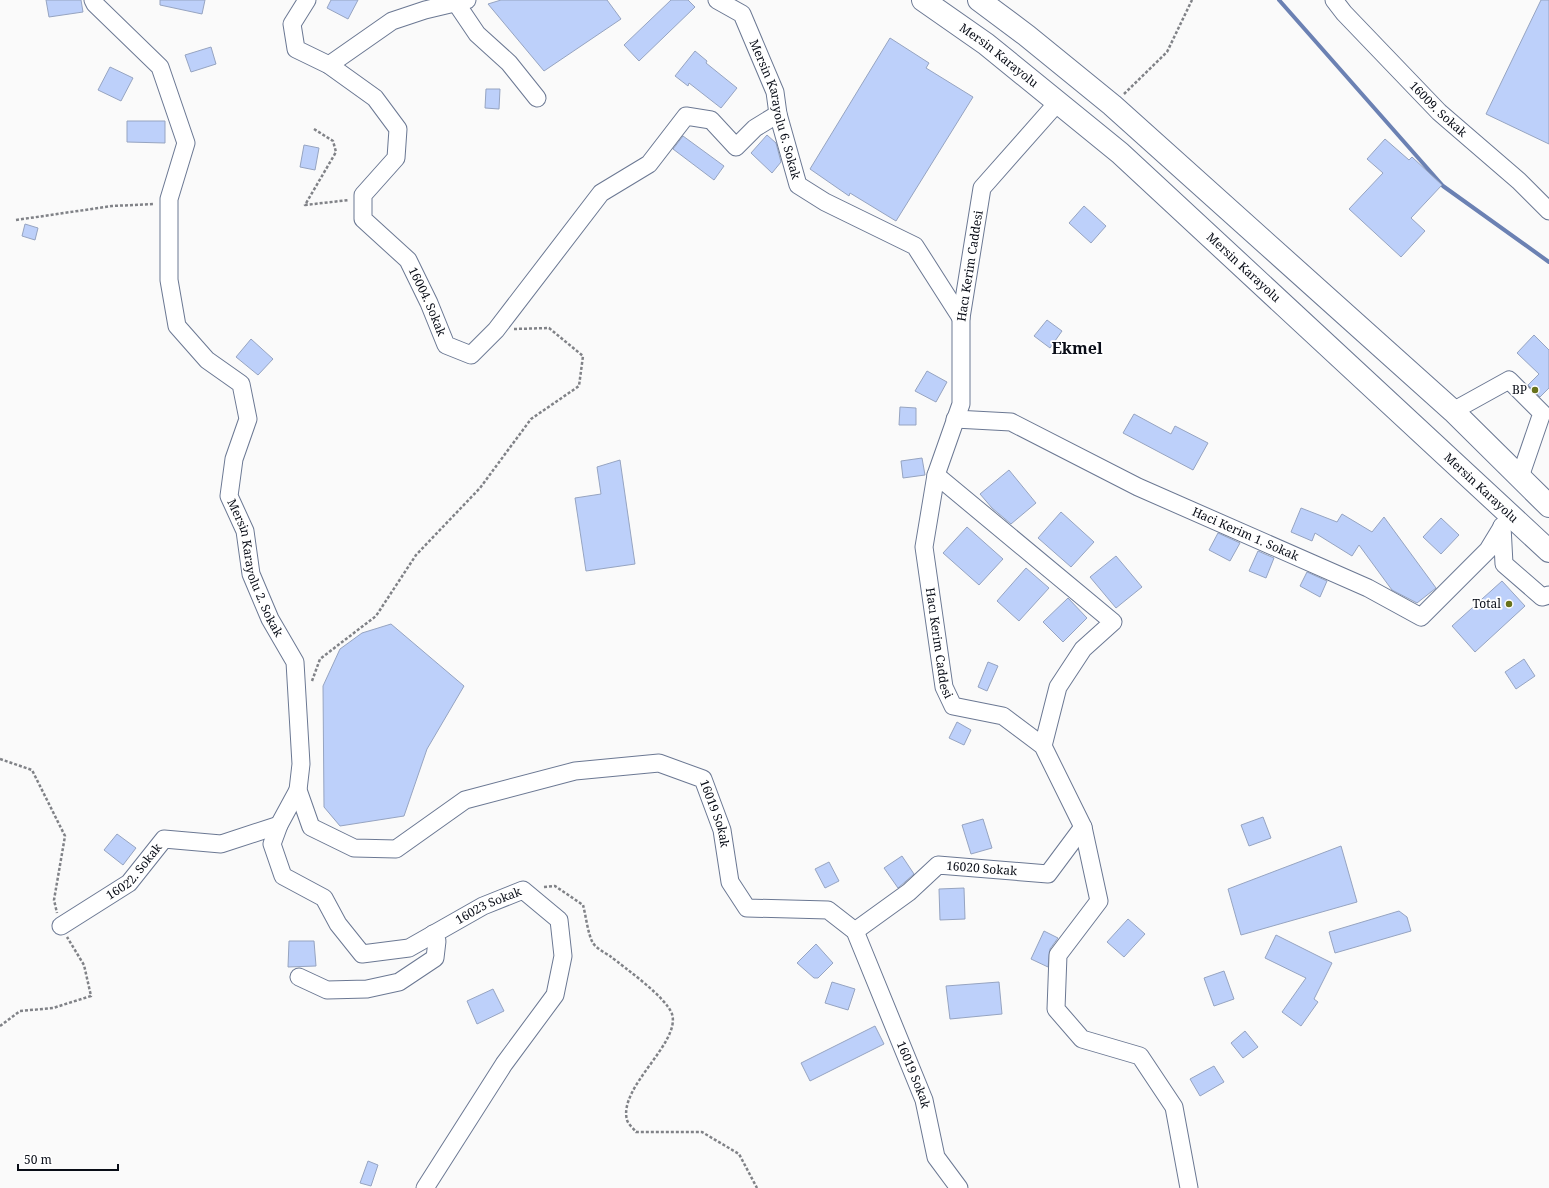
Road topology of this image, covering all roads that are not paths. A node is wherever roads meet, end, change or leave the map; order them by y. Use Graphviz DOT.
graph roads {
  1 [pos="93,0"];
  2 [pos="307,0"];
  3 [pos="717,0"];
  4 [pos="923,0"];
  5 [pos="979,0"];
  6 [pos="1334,0"];
  7 [pos="459,1"];
  8 [pos="329,64"];
  9 [pos="537,98"];
  10 [pos="1058,102"];
  11 [pos="778,114"];
  12 [pos="1549,211"];
  13 [pos="961,318"];
  14 [pos="1453,411"];
  15 [pos="955,420"];
  16 [pos="936,474"];
  17 [pos="1520,477"];
  18 [pos="1500,504"];
  19 [pos="1549,506"];
  20 [pos="1502,527"];
  21 [pos="1549,551"];
  22 [pos="1549,595"];
  23 [pos="1043,746"];
  24 [pos="298,790"];
  25 [pos="279,825"];
  26 [pos="1083,827"];
  27 [pos="61,926"];
  28 [pos="855,931"];
  29 [pos="433,934"];
  30 [pos="298,977"];
  31 [pos="425,1188"];
  32 [pos="959,1188"];
  33 [pos="1189,1188"];
  1 -- 24 [label="street, Mersin Karayolu 2. Sokak"];
  2 -- 8 [label="street"];
  3 -- 11 [label="street, Mersin Karayolu 6. Sokak"];
  4 -- 10 [label="highway, Mersin Karayolu"];
  5 -- 14 [label="highway"];
  6 -- 12 [label="street, 16009. Sokak"];
  7 -- 8 [label="street"];
  7 -- 9 [label="street"];
  8 -- 11 [label="street, 16004. Sokak"];
  10 -- 13 [label="street, Hacı Kerim Caddesi"];
  10 -- 18 [label="highway, Mersin Karayolu"];
  11 -- 13 [label="street, Mersin Karayolu 6. Sokak"];
  13 -- 15 [label="street, Hacı Kerim Caddesi"];
  14 -- 17 [label="highway"];
  14 -- 17 [label="street"];
  15 -- 16 [label="street, Hacı Kerim Caddesi"];
  15 -- 20 [label="street, Haci Kerim 1. Sokak"];
  16 -- 23 [label="street, Hacı Kerim Caddesi"];
  16 -- 23 [label="street"];
  17 -- 19 [label="highway"];
  18 -- 20 [label="street"];
  18 -- 21 [label="highway, Mersin Karayolu"];
  20 -- 22 [label="street"];
  23 -- 26 [label="street, Hacı Kerim Caddesi"];
  24 -- 25 [label="street, 16023 Sokak"];
  24 -- 28 [label="street, 16019 Sokak"];
  25 -- 27 [label="street, 16022. Sokak"];
  25 -- 29 [label="street, 16023 Sokak"];
  26 -- 28 [label="street, 16020 Sokak"];
  26 -- 33 [label="street, Hacı Kerim Caddesi"];
  28 -- 32 [label="street, 16019 Sokak"];
  29 -- 30 [label="street"];
  29 -- 31 [label="street, 16023 Sokak"];
}
